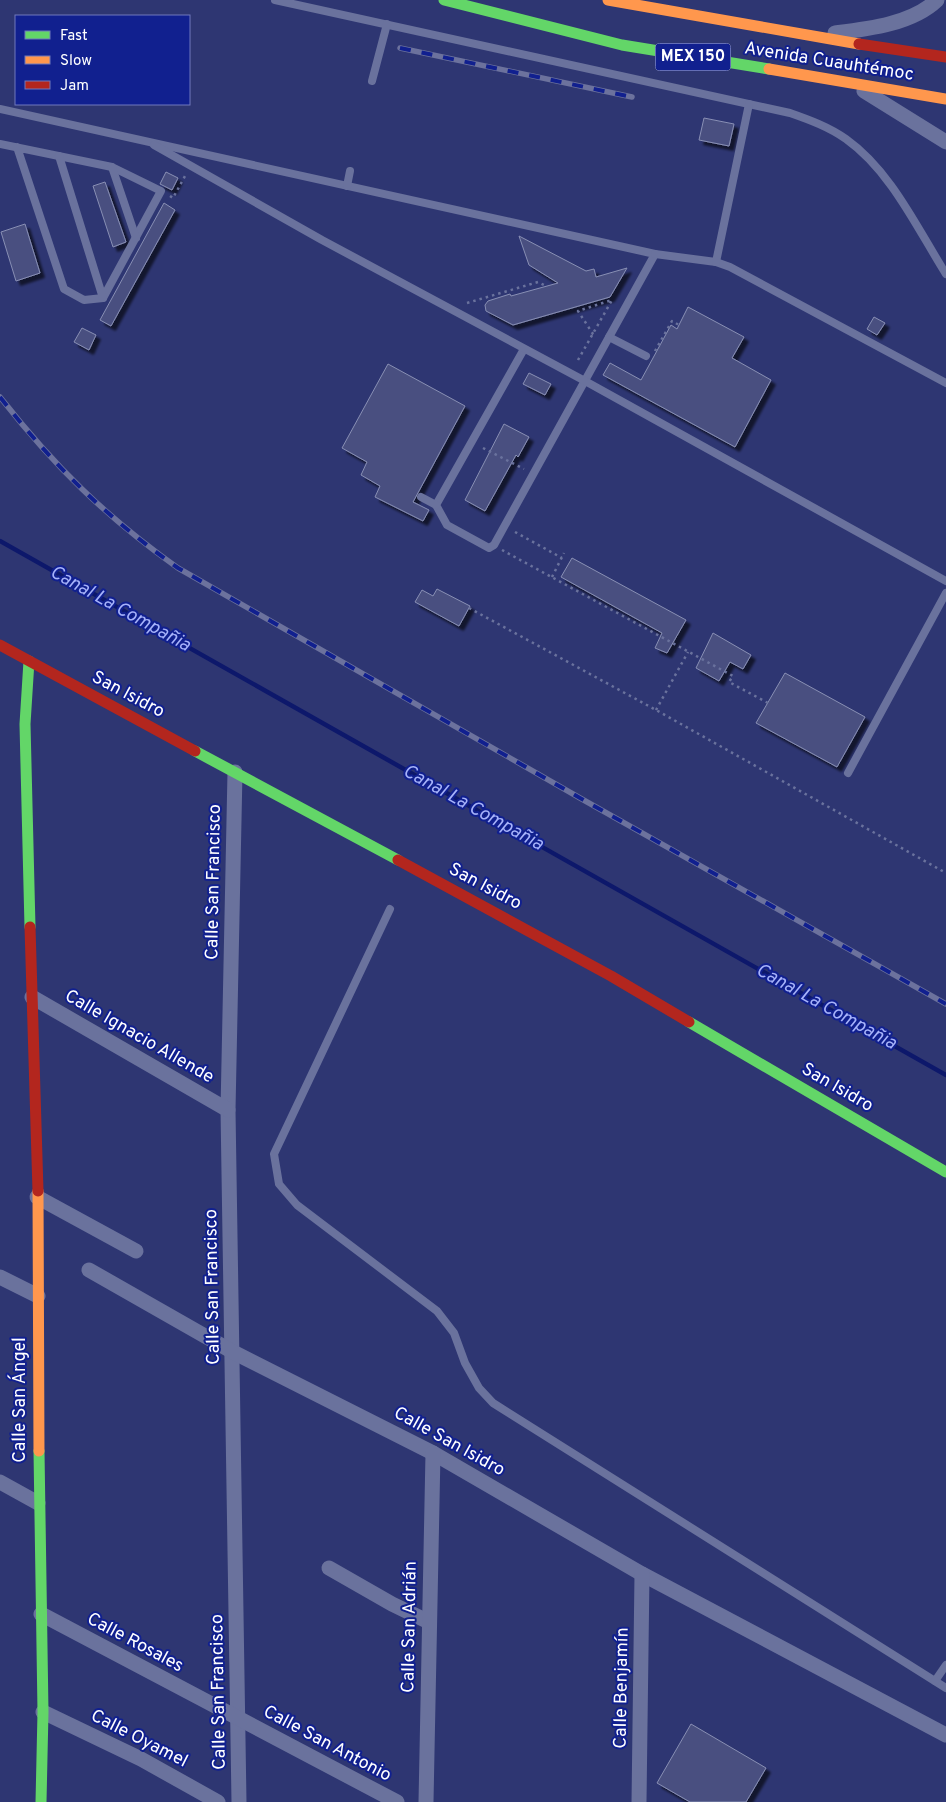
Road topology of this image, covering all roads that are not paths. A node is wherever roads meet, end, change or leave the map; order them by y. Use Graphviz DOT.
graph roads {
  1 [pos="275,0"];
  2 [pos="444,0"];
  3 [pos="937,0"];
  4 [pos="618,1"];
  5 [pos="387,24"];
  6 [pos="810,36"];
  7 [pos="946,57"];
  8 [pos="372,81"];
  9 [pos="852,83"];
  10 [pos="946,100"];
  11 [pos="749,104"];
  12 [pos="0,109"];
  13 [pos="148,141"];
  14 [pos="946,142"];
  15 [pos="0,144"];
  16 [pos="16,148"];
  17 [pos="59,156"];
  18 [pos="112,167"];
  19 [pos="350,171"];
  20 [pos="347,186"];
  21 [pos="136,238"];
  22 [pos="655,254"];
  23 [pos="716,262"];
  24 [pos="946,274"];
  25 [pos="103,298"];
  26 [pos="609,337"];
  27 [pos="524,349"];
  28 [pos="646,356"];
  29 [pos="585,381"];
  30 [pos="946,384"];
  31 [pos="421,497"];
  32 [pos="436,505"];
  33 [pos="946,581"];
  34 [pos="946,593"];
  35 [pos="0,645"];
  36 [pos="29,661"];
  37 [pos="235,772"];
  38 [pos="848,773"];
  39 [pos="390,909"];
  40 [pos="32,998"];
  41 [pos="228,1110"];
  42 [pos="946,1172"];
  43 [pos="37,1197"];
  44 [pos="136,1251"];
  45 [pos="89,1270"];
  46 [pos="0,1277"];
  47 [pos="38,1296"];
  48 [pos="233,1352"];
  49 [pos="433,1453"];
  50 [pos="0,1482"];
  51 [pos="38,1503"];
  52 [pos="329,1568"];
  53 [pos="642,1574"];
  54 [pos="41,1614"];
  55 [pos="430,1622"];
  56 [pos="946,1665"];
  57 [pos="935,1681"];
  58 [pos="946,1688"];
  59 [pos="43,1712"];
  60 [pos="239,1718"];
  61 [pos="946,1735"];
  62 [pos="41,1802"];
  63 [pos="218,1802"];
  64 [pos="239,1802"];
  65 [pos="397,1802"];
  66 [pos="426,1802"];
  67 [pos="639,1802"];
  1 -- 5 [label="lane"];
  2 -- 9 [label="main road, Avenida Cuauhtémoc / MEX 150"];
  3 -- 6 [label="street"];
  4 -- 6 [label="main road, Avenida Cuauhtémoc / MEX 150"];
  5 -- 8 [label="lane"];
  5 -- 11 [label="lane"];
  6 -- 7 [label="main road, Avenida Cuauhtémoc / MEX 150"];
  9 -- 10 [label="main road, Avenida Cuauhtémoc / MEX 150"];
  9 -- 14 [label="street"];
  11 -- 23 [label="lane"];
  11 -- 24 [label="lane"];
  12 -- 13 [label="lane"];
  13 -- 20 [label="lane"];
  13 -- 27 [label="lane"];
  15 -- 16 [label="lane"];
  16 -- 17 [label="lane"];
  16 -- 25 [label="lane"];
  17 -- 18 [label="lane"];
  17 -- 25 [label="lane"];
  18 -- 21 [label="lane"];
  18 -- 21 [label="lane"];
  19 -- 20 [label="lane"];
  20 -- 22 [label="lane"];
  21 -- 25 [label="lane"];
  22 -- 23 [label="lane"];
  22 -- 26 [label="lane"];
  23 -- 30 [label="lane"];
  26 -- 28 [label="lane"];
  26 -- 29 [label="lane"];
  27 -- 29 [label="lane"];
  27 -- 32 [label="lane"];
  29 -- 32 [label="lane"];
  29 -- 33 [label="lane"];
  31 -- 32 [label="lane"];
  34 -- 38 [label="lane"];
  35 -- 36 [label="main road, San Isidro"];
  36 -- 37 [label="main road, San Isidro"];
  36 -- 40 [label="main road"];
  37 -- 41 [label="street, Calle San Francisco"];
  37 -- 42 [label="main road, San Isidro"];
  39 -- 57 [label="lane"];
  40 -- 41 [label="street, Calle Ignacio Allende"];
  40 -- 43 [label="main road, Calle San Ángel"];
  41 -- 48 [label="street, Calle San Francisco"];
  43 -- 44 [label="street"];
  43 -- 47 [label="main road, Calle San Ángel"];
  45 -- 48 [label="street, Calle San Isidro"];
  46 -- 47 [label="street"];
  47 -- 51 [label="main road, Calle San Ángel"];
  48 -- 49 [label="street, Calle San Isidro"];
  48 -- 60 [label="street, Calle San Francisco"];
  49 -- 53 [label="street, Calle San Isidro"];
  49 -- 55 [label="street, Calle San Adrián"];
  50 -- 51 [label="street"];
  51 -- 54 [label="main road, Calle San Ángel"];
  52 -- 55 [label="street"];
  53 -- 61 [label="street, Calle San Isidro"];
  53 -- 67 [label="street, Calle Benjamín"];
  54 -- 59 [label="main road, Calle San Ángel"];
  54 -- 60 [label="street, Calle Rosales"];
  55 -- 66 [label="street, Calle San Adrián"];
  56 -- 57 [label="lane"];
  57 -- 58 [label="lane"];
  59 -- 62 [label="main road, Calle San Ángel"];
  59 -- 63 [label="street, Calle Oyamel"];
  60 -- 64 [label="street, Calle San Francisco"];
  60 -- 65 [label="street, Calle San Antonio"];
}
